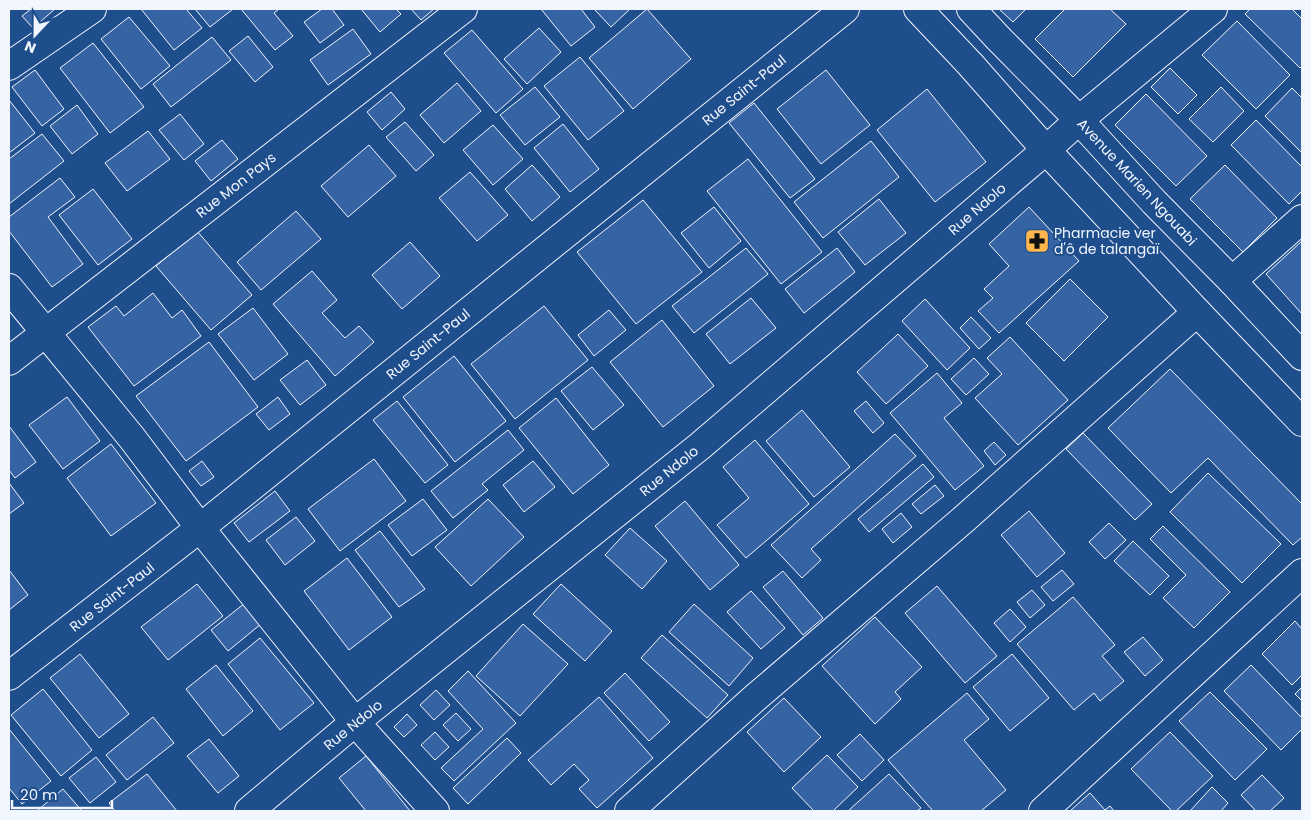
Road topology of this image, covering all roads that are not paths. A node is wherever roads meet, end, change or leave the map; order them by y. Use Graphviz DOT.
graph roads {
  1 [pos="92,9"];
  2 [pos="464,9"];
  3 [pos="845,9"];
  4 [pos="918,9"];
  5 [pos="971,9"];
  6 [pos="1212,9"];
  7 [pos="9,66"];
  8 [pos="1079,120"];
  9 [pos="1046,150"];
  10 [pos="1302,219"];
  11 [pos="1232,281"];
  12 [pos="9,288"];
  13 [pos="1197,312"];
  14 [pos="45,334"];
  15 [pos="1302,356"];
  16 [pos="9,361"];
  17 [pos="1302,422"];
  18 [pos="200,528"];
  19 [pos="1302,573"];
  20 [pos="9,676"];
  21 [pos="355,722"];
  22 [pos="249,811"];
  23 [pos="435,811"];
  24 [pos="629,811"];
  25 [pos="1042,811"];
  1 -- 7 [label="street"];
  2 -- 14 [label="street, Rue Mon Pays"];
  3 -- 18 [label="street, Rue Saint-Paul"];
  4 -- 9 [label="street"];
  5 -- 8 [label="street, Avenue Marien Ngouabi"];
  6 -- 8 [label="street, Rue Ndolo"];
  8 -- 9 [label="street, Rue Ndolo"];
  8 -- 11 [label="street, Avenue Marien Ngouabi"];
  9 -- 13 [label="street"];
  9 -- 21 [label="street, Rue Ndolo"];
  10 -- 11 [label="street"];
  11 -- 15 [label="street, Avenue Marien Ngouabi"];
  12 -- 14 [label="street"];
  13 -- 17 [label="street"];
  13 -- 24 [label="street"];
  14 -- 16 [label="street, Rue Mon Pays"];
  14 -- 18 [label="street"];
  18 -- 20 [label="street, Rue Saint-Paul"];
  18 -- 21 [label="street"];
  19 -- 25 [label="street"];
  21 -- 22 [label="street, Rue Ndolo"];
  21 -- 23 [label="street"];
}
